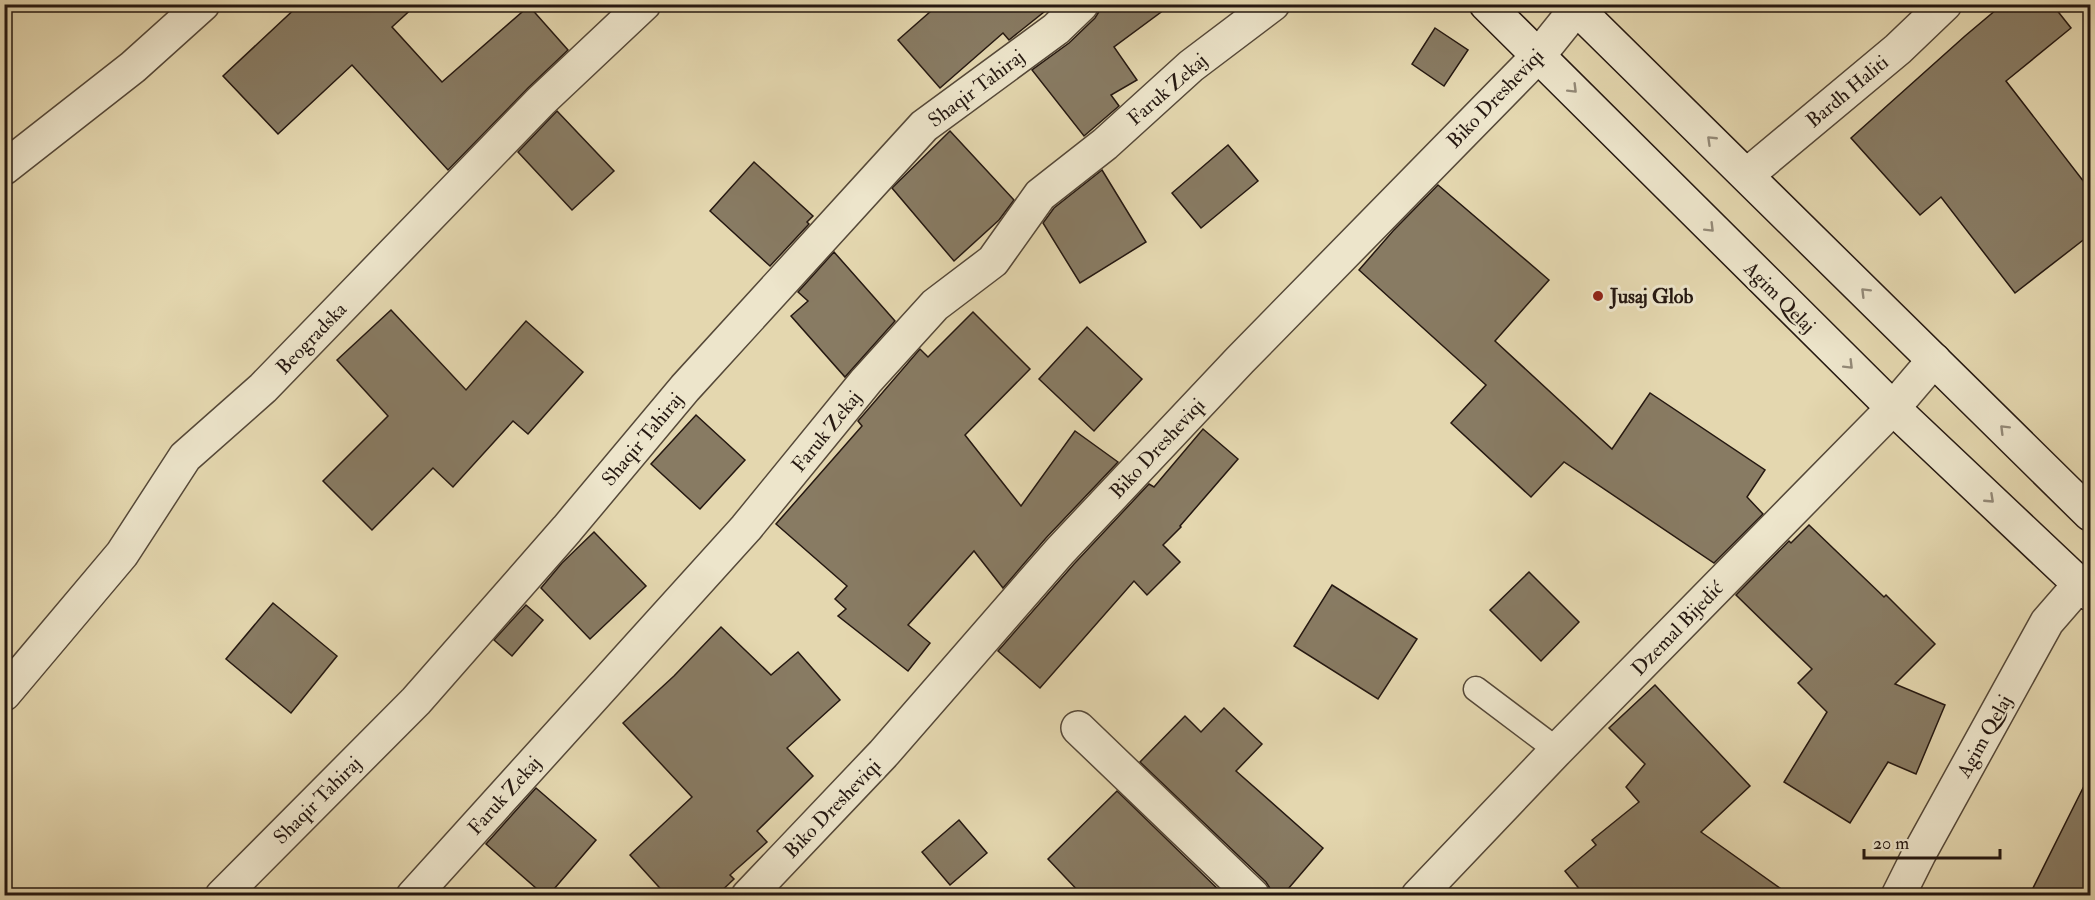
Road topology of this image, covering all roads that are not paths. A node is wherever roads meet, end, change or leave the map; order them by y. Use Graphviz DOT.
graph roads {
  1 [pos="203,4"];
  2 [pos="644,4"];
  3 [pos="1082,4"];
  4 [pos="1273,4"];
  5 [pos="1486,4"];
  6 [pos="1945,4"];
  7 [pos="1574,7"];
  8 [pos="1539,55"];
  9 [pos="4,168"];
  10 [pos="1747,175"];
  11 [pos="1934,360"];
  12 [pos="1893,408"];
  13 [pos="2091,514"];
  14 [pos="2085,589"];
  15 [pos="1476,689"];
  16 [pos="4,694"];
  17 [pos="1078,728"];
  18 [pos="1557,750"];
  19 [pos="222,896"];
  20 [pos="413,896"];
  21 [pos="748,896"];
  22 [pos="1253,896"];
  23 [pos="1418,896"];
  24 [pos="1898,896"];
  1 -- 9 [label="street"];
  2 -- 16 [label="street, Beogradska"];
  3 -- 19 [label="street, Shaqir Tahiraj"];
  4 -- 20 [label="street, Faruk Zekaj"];
  5 -- 8 [label="street, Agim Qelaj"];
  6 -- 10 [label="street, Bardh Haliti"];
  7 -- 8 [label="street, Biko Dresheviqi"];
  10 -- 7 [label="street, one-way"];
  8 -- 12 [label="street, Agim Qelaj, one-way"];
  8 -- 21 [label="street, Biko Dresheviqi"];
  11 -- 10 [label="street, one-way"];
  11 -- 12 [label="street, Dzemal Bijedić"];
  13 -- 11 [label="street, one-way"];
  12 -- 14 [label="street, Agim Qelaj, one-way"];
  12 -- 18 [label="street, Dzemal Bijedić"];
  14 -- 24 [label="street, Agim Qelaj"];
  15 -- 18 [label="lane"];
  17 -- 22 [label="street"];
  18 -- 23 [label="street, Dzemal Bijedić"];
}
